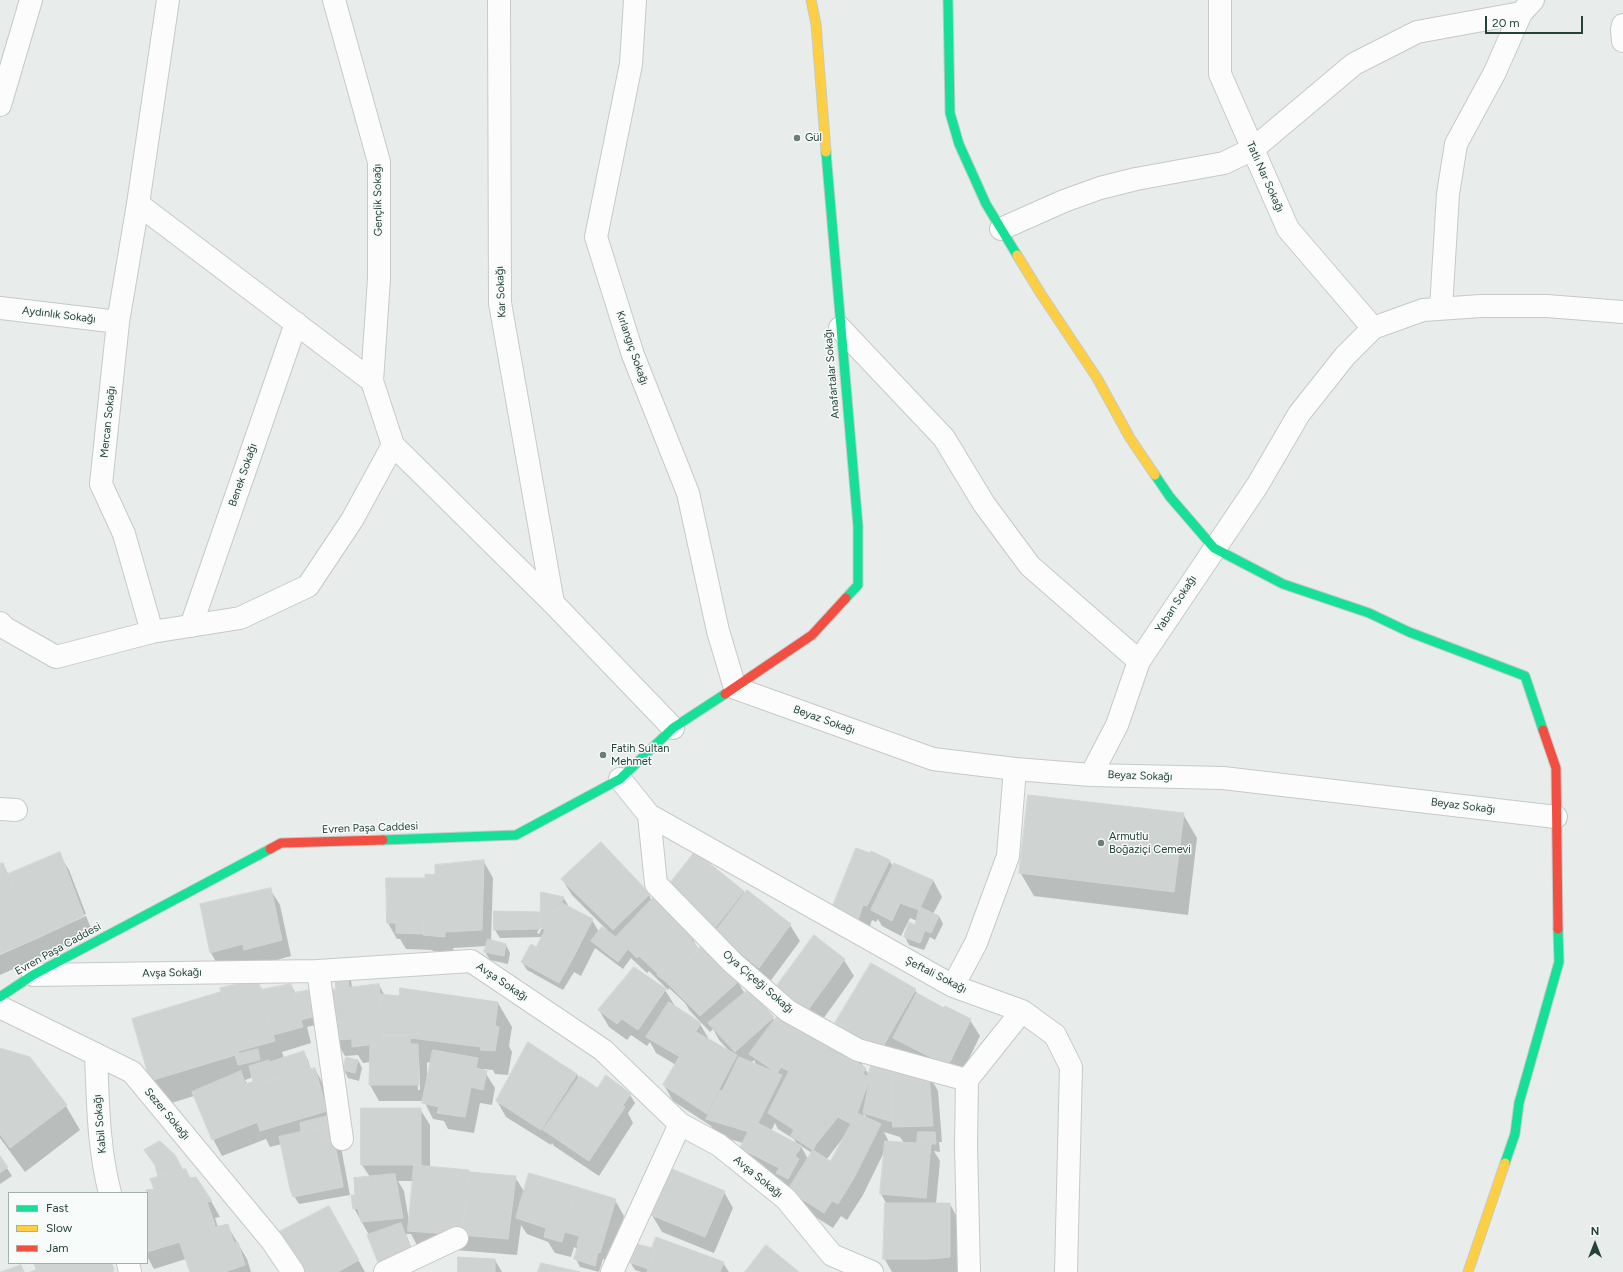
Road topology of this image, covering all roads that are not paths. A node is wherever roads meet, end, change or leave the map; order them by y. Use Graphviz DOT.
graph roads {
  1 [pos="30,0"];
  2 [pos="168,0"];
  3 [pos="334,0"];
  4 [pos="499,0"];
  5 [pos="635,0"];
  6 [pos="811,0"];
  7 [pos="948,0"];
  8 [pos="1220,0"];
  9 [pos="1527,6"];
  10 [pos="1623,25"];
  11 [pos="1623,41"];
  12 [pos="0,105"];
  13 [pos="1253,149"];
  14 [pos="138,204"];
  15 [pos="1001,229"];
  16 [pos="0,308"];
  17 [pos="1441,308"];
  18 [pos="1623,312"];
  19 [pos="118,322"];
  20 [pos="296,323"];
  21 [pos="840,328"];
  22 [pos="1373,328"];
  23 [pos="372,381"];
  24 [pos="393,445"];
  25 [pos="1214,548"];
  26 [pos="553,603"];
  27 [pos="0,623"];
  28 [pos="190,626"];
  29 [pos="152,632"];
  30 [pos="1139,661"];
  31 [pos="735,688"];
  32 [pos="673,728"];
  33 [pos="1015,769"];
  34 [pos="1091,775"];
  35 [pos="620,779"];
  36 [pos="649,815"];
  37 [pos="1556,817"];
  38 [pos="318,971"];
  39 [pos="33,975"];
  40 [pos="953,986"];
  41 [pos="0,997"];
  42 [pos="0,1007"];
  43 [pos="1022,1011"];
  44 [pos="96,1055"];
  45 [pos="967,1080"];
  46 [pos="680,1124"];
  47 [pos="342,1139"];
  48 [pos="110,1192"];
  49 [pos="456,1238"];
  50 [pos="834,1264"];
  51 [pos="293,1272"];
  52 [pos="385,1272"];
  53 [pos="612,1272"];
  54 [pos="872,1272"];
  55 [pos="970,1272"];
  56 [pos="1066,1272"];
  57 [pos="1468,1272"];
  1 -- 12 [label="street"];
  2 -- 14 [label="street, Mercan Sokağı"];
  3 -- 23 [label="street, Gençlik Sokağı"];
  4 -- 26 [label="street, Kar Sokağı"];
  5 -- 31 [label="street, Kırlangıç Sokağı"];
  6 -- 21 [label="main road, Anafartalar Sokağı"];
  7 -- 15 [label="main road"];
  8 -- 13 [label="street, Tatlı Nar Sokağı"];
  9 -- 13 [label="street"];
  9 -- 17 [label="street"];
  10 -- 11 [label="street"];
  13 -- 15 [label="street"];
  13 -- 22 [label="street, Tatlı Nar Sokağı"];
  14 -- 19 [label="street, Mercan Sokağı"];
  14 -- 20 [label="street"];
  15 -- 25 [label="main road"];
  16 -- 19 [label="street, Aydınlık Sokağı"];
  17 -- 18 [label="street"];
  17 -- 22 [label="street"];
  19 -- 29 [label="street, Mercan Sokağı"];
  20 -- 23 [label="street"];
  20 -- 28 [label="street, Benek Sokağı"];
  21 -- 30 [label="street"];
  21 -- 31 [label="main road, Anafartalar Sokağı"];
  22 -- 25 [label="street, Yaban Sokağı"];
  23 -- 24 [label="street"];
  24 -- 26 [label="street"];
  24 -- 28 [label="street"];
  25 -- 30 [label="street, Yaban Sokağı"];
  25 -- 37 [label="main road"];
  26 -- 32 [label="street"];
  27 -- 29 [label="street"];
  28 -- 29 [label="street"];
  30 -- 34 [label="street, Yaban Sokağı"];
  31 -- 32 [label="main road, Evren Paşa Caddesi"];
  31 -- 33 [label="street, Beyaz Sokağı"];
  32 -- 35 [label="main road, Evren Paşa Caddesi"];
  33 -- 34 [label="street, Beyaz Sokağı"];
  33 -- 40 [label="street"];
  34 -- 37 [label="street, Beyaz Sokağı"];
  35 -- 36 [label="street, Şeftali Sokağı"];
  35 -- 39 [label="main road, Evren Paşa Caddesi"];
  36 -- 40 [label="street, Şeftali Sokağı"];
  36 -- 45 [label="street, Oya Çiçeği Sokağı"];
  37 -- 57 [label="main road"];
  38 -- 39 [label="street, Avşa Sokağı"];
  38 -- 46 [label="street, Avşa Sokağı"];
  38 -- 47 [label="street"];
  39 -- 41 [label="main road, Evren Paşa Caddesi"];
  40 -- 43 [label="street, Şeftali Sokağı"];
  42 -- 44 [label="street, Sezer Sokağı"];
  43 -- 45 [label="street"];
  43 -- 56 [label="street, Şeftali Sokağı"];
  44 -- 48 [label="street, Kabil Sokağı"];
  44 -- 51 [label="street, Sezer Sokağı"];
  45 -- 55 [label="street"];
  46 -- 50 [label="street, Avşa Sokağı"];
  46 -- 53 [label="street"];
  49 -- 52 [label="street"];
  50 -- 54 [label="street, Avşa Sokağı"];
}
